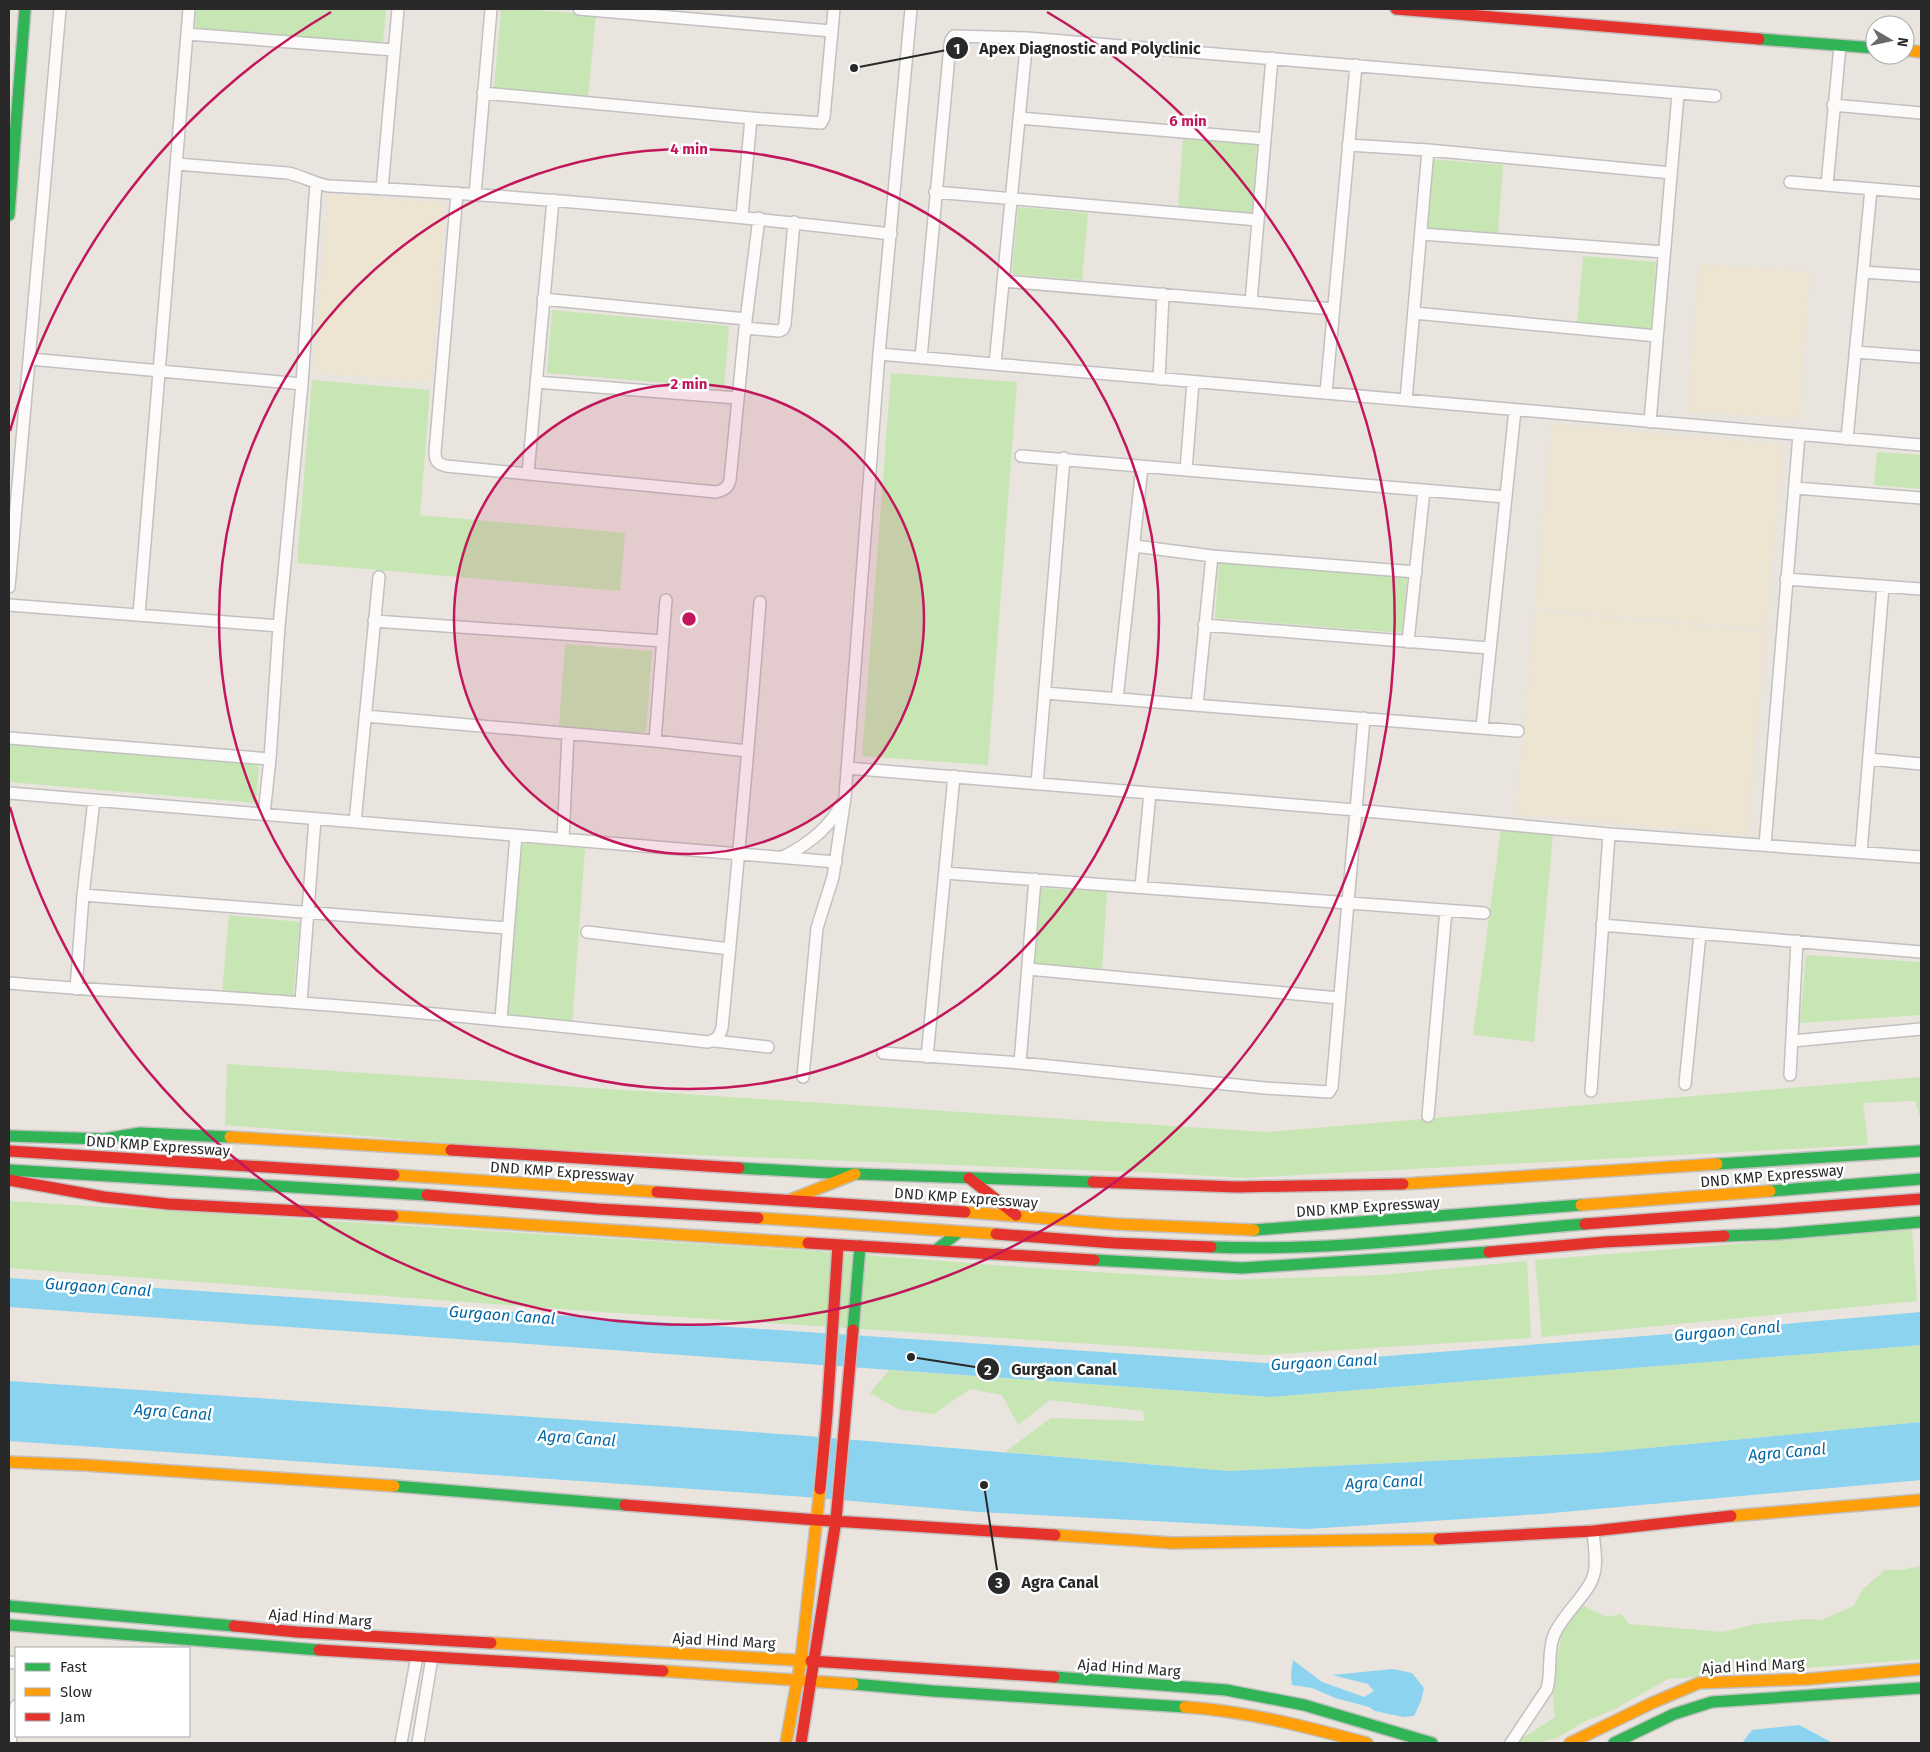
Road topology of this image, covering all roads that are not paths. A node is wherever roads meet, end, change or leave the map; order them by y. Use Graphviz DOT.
graph roads {
  1 [pos="15,9"];
  2 [pos="25,9"];
  3 [pos="60,9"];
  4 [pos="189,9"];
  5 [pos="398,9"];
  6 [pos="491,9"];
  7 [pos="579,9"];
  8 [pos="834,9"];
  9 [pos="911,9"];
  10 [pos="1396,9"];
  11 [pos="831,30"];
  12 [pos="187,34"];
  13 [pos="1028,38"];
  14 [pos="1840,46"];
  15 [pos="1865,47"];
  16 [pos="394,50"];
  17 [pos="14,58"];
  18 [pos="1272,58"];
  19 [pos="1356,65"];
  20 [pos="9,87"];
  21 [pos="483,93"];
  22 [pos="1678,94"];
  23 [pos="1715,96"];
  24 [pos="1833,105"];
  25 [pos="1921,113"];
  26 [pos="751,118"];
  27 [pos="1019,118"];
  28 [pos="1265,139"];
  29 [pos="1348,145"];
  30 [pos="1428,150"];
  31 [pos="177,164"];
  32 [pos="1671,172"];
  33 [pos="1790,182"];
  34 [pos="316,184"];
  35 [pos="1827,185"];
  36 [pos="382,188"];
  37 [pos="1870,189"];
  38 [pos="457,192"];
  39 [pos="936,192"];
  40 [pos="1921,193"];
  41 [pos="475,194"];
  42 [pos="1011,198"];
  43 [pos="553,200"];
  44 [pos="9,215"];
  45 [pos="742,216"];
  46 [pos="758,218"];
  47 [pos="1258,220"];
  48 [pos="794,222"];
  49 [pos="891,234"];
  50 [pos="1421,234"];
  51 [pos="1664,252"];
  52 [pos="1863,272"];
  53 [pos="1921,276"];
  54 [pos="1003,281"];
  55 [pos="1163,294"];
  56 [pos="542,299"];
  57 [pos="1251,302"];
  58 [pos="1334,309"];
  59 [pos="1414,313"];
  60 [pos="745,324"];
  61 [pos="1657,336"];
  62 [pos="1855,352"];
  63 [pos="879,354"];
  64 [pos="1921,357"];
  65 [pos="921,358"];
  66 [pos="30,359"];
  67 [pos="995,364"];
  68 [pos="160,371"];
  69 [pos="1158,379"];
  70 [pos="536,382"];
  71 [pos="1193,382"];
  72 [pos="302,384"];
  73 [pos="1326,393"];
  74 [pos="737,398"];
  75 [pos="1406,400"];
  76 [pos="1515,410"];
  77 [pos="1650,422"];
  78 [pos="1799,435"];
  79 [pos="1847,439"];
  80 [pos="1921,445"];
  81 [pos="1021,456"];
  82 [pos="1064,458"];
  83 [pos="1142,467"];
  84 [pos="1186,470"];
  85 [pos="528,473"];
  86 [pos="1795,488"];
  87 [pos="1424,490"];
  88 [pos="1505,497"];
  89 [pos="1921,498"];
  90 [pos="1135,546"];
  91 [pos="1212,556"];
  92 [pos="1416,572"];
  93 [pos="379,577"];
  94 [pos="1786,579"];
  95 [pos="1883,586"];
  96 [pos="9,587"];
  97 [pos="1921,589"];
  98 [pos="666,600"];
  99 [pos="760,602"];
  100 [pos="9,605"];
  101 [pos="139,615"];
  102 [pos="374,622"];
  103 [pos="1204,625"];
  104 [pos="279,626"];
  105 [pos="662,641"];
  106 [pos="1408,642"];
  107 [pos="1489,648"];
  108 [pos="1045,693"];
  109 [pos="1117,698"];
  110 [pos="1197,705"];
  111 [pos="365,716"];
  112 [pos="1364,718"];
  113 [pos="1482,728"];
  114 [pos="1518,731"];
  115 [pos="568,734"];
  116 [pos="9,738"];
  117 [pos="655,741"];
  118 [pos="748,751"];
  119 [pos="270,759"];
  120 [pos="1869,759"];
  121 [pos="1921,764"];
  122 [pos="847,768"];
  123 [pos="954,776"];
  124 [pos="1036,784"];
  125 [pos="9,793"];
  126 [pos="1150,793"];
  127 [pos="845,797"];
  128 [pos="94,800"];
  129 [pos="1356,810"];
  130 [pos="264,814"];
  131 [pos="315,819"];
  132 [pos="355,822"];
  133 [pos="1609,834"];
  134 [pos="516,835"];
  135 [pos="563,839"];
  136 [pos="1765,845"];
  137 [pos="1861,852"];
  138 [pos="737,854"];
  139 [pos="1921,857"];
  140 [pos="782,858"];
  141 [pos="836,862"];
  142 [pos="945,873"];
  143 [pos="1035,879"];
  144 [pos="1141,887"];
  145 [pos="83,895"];
  146 [pos="1348,903"];
  147 [pos="1446,910"];
  148 [pos="307,913"];
  149 [pos="1484,913"];
  150 [pos="1602,925"];
  151 [pos="507,928"];
  152 [pos="587,932"];
  153 [pos="1700,934"];
  154 [pos="1797,941"];
  155 [pos="730,949"];
  156 [pos="1921,952"];
  157 [pos="1028,969"];
  158 [pos="9,983"];
  159 [pos="76,989"];
  160 [pos="1340,998"];
  161 [pos="301,1002"];
  162 [pos="501,1019"];
  163 [pos="1921,1029"];
  164 [pos="715,1041"];
  165 [pos="1792,1041"];
  166 [pos="768,1047"];
  167 [pos="883,1053"];
  168 [pos="927,1056"];
  169 [pos="1020,1063"];
  170 [pos="1790,1075"];
  171 [pos="803,1077"];
  172 [pos="1685,1084"];
  173 [pos="1591,1091"];
  174 [pos="1428,1116"];
  175 [pos="9,1136"];
  176 [pos="9,1151"];
  177 [pos="1921,1151"];
  178 [pos="9,1170"];
  179 [pos="855,1174"];
  180 [pos="969,1178"];
  181 [pos="1921,1179"];
  182 [pos="9,1180"];
  183 [pos="1921,1199"];
  184 [pos="788,1201"];
  185 [pos="1016,1215"];
  186 [pos="1921,1222"];
  187 [pos="959,1232"];
  188 [pos="838,1245"];
  189 [pos="860,1246"];
  190 [pos="936,1250"];
  191 [pos="827,1414"];
  192 [pos="846,1417"];
  193 [pos="9,1462"];
  194 [pos="1921,1500"];
  195 [pos="818,1514"];
  196 [pos="836,1520"];
  197 [pos="1593,1531"];
  198 [pos="9,1606"];
  199 [pos="29,1608"];
  200 [pos="9,1626"];
  201 [pos="27,1627"];
  202 [pos="417,1656"];
  203 [pos="432,1657"];
  204 [pos="800,1660"];
  205 [pos="814,1662"];
  206 [pos="1921,1669"];
  207 [pos="797,1679"];
  208 [pos="811,1681"];
  209 [pos="1921,1688"];
  210 [pos="15,1712"];
  211 [pos="10,1743"];
  212 [pos="402,1743"];
  213 [pos="418,1743"];
  214 [pos="786,1743"];
  215 [pos="802,1743"];
  216 [pos="1367,1743"];
  217 [pos="1432,1743"];
  218 [pos="1511,1743"];
  219 [pos="1570,1743"];
  220 [pos="1614,1743"];
  1 -- 17 [label="main road"];
  2 -- 17 [label="main road"];
  3 -- 66 [label="street"];
  4 -- 12 [label="street"];
  5 -- 16 [label="street"];
  6 -- 21 [label="street"];
  7 -- 11 [label="street"];
  8 -- 11 [label="street"];
  9 -- 49 [label="street"];
  10 -- 14 [label="main road"];
  11 -- 26 [label="street"];
  12 -- 16 [label="street"];
  12 -- 31 [label="street"];
  13 -- 18 [label="street"];
  13 -- 27 [label="street"];
  13 -- 39 [label="street"];
  14 -- 15 [label="main road"];
  14 -- 24 [label="street"];
  16 -- 36 [label="street"];
  17 -- 20 [label="main road"];
  17 -- 44 [label="main road"];
  18 -- 19 [label="street"];
  18 -- 28 [label="street"];
  19 -- 22 [label="street"];
  19 -- 29 [label="street"];
  21 -- 26 [label="street"];
  21 -- 41 [label="street"];
  22 -- 23 [label="street"];
  22 -- 32 [label="street"];
  24 -- 25 [label="street"];
  24 -- 35 [label="street"];
  26 -- 45 [label="street"];
  27 -- 28 [label="street"];
  27 -- 42 [label="street"];
  28 -- 47 [label="street"];
  29 -- 30 [label="street"];
  29 -- 58 [label="street"];
  30 -- 32 [label="street"];
  30 -- 50 [label="street"];
  31 -- 34 [label="street"];
  31 -- 68 [label="street"];
  32 -- 51 [label="street"];
  33 -- 35 [label="street"];
  34 -- 36 [label="street"];
  34 -- 72 [label="street"];
  35 -- 37 [label="street"];
  36 -- 38 [label="street"];
  37 -- 40 [label="street"];
  37 -- 52 [label="street"];
  38 -- 41 [label="street"];
  38 -- 85 [label="street"];
  39 -- 42 [label="street"];
  39 -- 65 [label="street"];
  41 -- 43 [label="street"];
  42 -- 47 [label="street"];
  42 -- 54 [label="street"];
  43 -- 45 [label="street"];
  43 -- 56 [label="street"];
  45 -- 46 [label="street"];
  46 -- 48 [label="street"];
  46 -- 60 [label="street"];
  47 -- 57 [label="street"];
  48 -- 49 [label="street"];
  48 -- 60 [label="street"];
  49 -- 63 [label="street"];
  50 -- 51 [label="street"];
  50 -- 59 [label="street"];
  51 -- 61 [label="street"];
  52 -- 53 [label="street"];
  52 -- 62 [label="street"];
  54 -- 55 [label="street"];
  54 -- 67 [label="street"];
  55 -- 57 [label="street"];
  55 -- 69 [label="street"];
  56 -- 60 [label="street"];
  56 -- 70 [label="street"];
  57 -- 58 [label="street"];
  58 -- 73 [label="street"];
  59 -- 61 [label="street"];
  59 -- 75 [label="street"];
  60 -- 74 [label="street"];
  61 -- 77 [label="street"];
  62 -- 64 [label="street"];
  62 -- 79 [label="street"];
  63 -- 65 [label="street"];
  63 -- 122 [label="street"];
  65 -- 67 [label="street"];
  66 -- 68 [label="street"];
  66 -- 96 [label="street"];
  67 -- 69 [label="street"];
  68 -- 72 [label="street"];
  68 -- 101 [label="street"];
  69 -- 71 [label="street"];
  70 -- 74 [label="street"];
  70 -- 85 [label="street"];
  71 -- 73 [label="street"];
  71 -- 84 [label="street"];
  72 -- 104 [label="street"];
  73 -- 75 [label="street"];
  74 -- 85 [label="street"];
  75 -- 76 [label="street"];
  76 -- 77 [label="street"];
  76 -- 88 [label="street"];
  77 -- 78 [label="street"];
  78 -- 79 [label="street"];
  78 -- 86 [label="street"];
  79 -- 80 [label="street"];
  81 -- 82 [label="street"];
  82 -- 83 [label="street"];
  82 -- 108 [label="street"];
  83 -- 84 [label="street"];
  83 -- 90 [label="street"];
  84 -- 87 [label="street"];
  86 -- 89 [label="street"];
  86 -- 94 [label="street"];
  87 -- 88 [label="street"];
  87 -- 92 [label="street"];
  88 -- 107 [label="street"];
  90 -- 91 [label="street"];
  90 -- 109 [label="street"];
  91 -- 92 [label="street"];
  91 -- 103 [label="street"];
  92 -- 106 [label="street"];
  93 -- 102 [label="street"];
  94 -- 95 [label="street"];
  94 -- 136 [label="street"];
  95 -- 97 [label="street"];
  95 -- 120 [label="street"];
  98 -- 105 [label="street"];
  99 -- 118 [label="street"];
  100 -- 101 [label="street"];
  101 -- 104 [label="street"];
  102 -- 105 [label="street"];
  102 -- 111 [label="street"];
  103 -- 106 [label="street"];
  103 -- 110 [label="street"];
  104 -- 119 [label="street"];
  105 -- 117 [label="street"];
  106 -- 107 [label="street"];
  107 -- 113 [label="street"];
  108 -- 109 [label="street"];
  108 -- 124 [label="street"];
  109 -- 110 [label="street"];
  110 -- 112 [label="street"];
  111 -- 115 [label="street"];
  111 -- 132 [label="street"];
  112 -- 113 [label="street"];
  112 -- 129 [label="street"];
  113 -- 114 [label="street"];
  115 -- 117 [label="street"];
  115 -- 135 [label="street"];
  116 -- 119 [label="street"];
  117 -- 118 [label="street"];
  118 -- 138 [label="street"];
  119 -- 130 [label="street"];
  120 -- 121 [label="street"];
  120 -- 137 [label="street"];
  122 -- 123 [label="street"];
  122 -- 127 [label="street"];
  123 -- 124 [label="street"];
  123 -- 142 [label="street"];
  124 -- 126 [label="street"];
  125 -- 128 [label="street"];
  126 -- 129 [label="street"];
  126 -- 144 [label="street"];
  127 -- 140 [label="street"];
  127 -- 141 [label="street"];
  128 -- 130 [label="street"];
  128 -- 145 [label="street"];
  129 -- 133 [label="street"];
  129 -- 146 [label="street"];
  130 -- 131 [label="street"];
  131 -- 132 [label="street"];
  131 -- 148 [label="street"];
  132 -- 134 [label="street"];
  133 -- 136 [label="street"];
  133 -- 150 [label="street"];
  134 -- 135 [label="street"];
  134 -- 151 [label="street"];
  135 -- 138 [label="street"];
  136 -- 137 [label="street"];
  137 -- 139 [label="street"];
  138 -- 140 [label="street"];
  138 -- 155 [label="street"];
  140 -- 141 [label="street"];
  141 -- 171 [label="street"];
  142 -- 143 [label="street"];
  142 -- 168 [label="street"];
  143 -- 144 [label="street"];
  143 -- 157 [label="street"];
  144 -- 146 [label="street"];
  145 -- 148 [label="street"];
  145 -- 159 [label="street"];
  146 -- 147 [label="street"];
  146 -- 160 [label="street"];
  147 -- 149 [label="street"];
  147 -- 174 [label="street"];
  148 -- 151 [label="street"];
  148 -- 161 [label="street"];
  150 -- 153 [label="street"];
  150 -- 173 [label="street"];
  151 -- 162 [label="street"];
  152 -- 155 [label="street"];
  153 -- 154 [label="street"];
  153 -- 172 [label="street"];
  154 -- 156 [label="street"];
  154 -- 165 [label="street"];
  155 -- 164 [label="street"];
  157 -- 160 [label="street"];
  157 -- 169 [label="street"];
  158 -- 159 [label="street"];
  159 -- 161 [label="street"];
  160 -- 169 [label="street"];
  161 -- 162 [label="street"];
  162 -- 164 [label="street"];
  163 -- 165 [label="street"];
  164 -- 166 [label="street"];
  165 -- 170 [label="street"];
  167 -- 168 [label="street"];
  168 -- 169 [label="street"];
  175 -- 179 [label="main road"];
  176 -- 184 [label="main road, DND KMP Expressway"];
  177 -- 180 [label="main road"];
  178 -- 187 [label="main road"];
  179 -- 180 [label="main road"];
  179 -- 184 [label="main road"];
  180 -- 185 [label="main road"];
  181 -- 185 [label="main road, DND KMP Expressway"];
  182 -- 188 [label="main road"];
  183 -- 187 [label="main road"];
  184 -- 185 [label="main road, DND KMP Expressway"];
  186 -- 190 [label="main road"];
  187 -- 190 [label="main road"];
  188 -- 189 [label="main road"];
  188 -- 191 [label="main road"];
  189 -- 190 [label="main road"];
  189 -- 192 [label="main road"];
  191 -- 192 [label="main road"];
  191 -- 195 [label="main road"];
  192 -- 196 [label="main road"];
  193 -- 195 [label="main road"];
  194 -- 197 [label="main road"];
  195 -- 196 [label="main road"];
  195 -- 204 [label="main road"];
  196 -- 197 [label="main road"];
  196 -- 205 [label="main road"];
  197 -- 218 [label="street"];
  198 -- 199 [label="main road, Ajad Hind Marg"];
  199 -- 201 [label="main road"];
  199 -- 204 [label="main road, Ajad Hind Marg"];
  200 -- 201 [label="main road"];
  201 -- 202 [label="main road"];
  202 -- 203 [label="main road"];
  202 -- 212 [label="street"];
  203 -- 207 [label="main road"];
  203 -- 213 [label="street"];
  204 -- 205 [label="main road, Ajad Hind Marg"];
  204 -- 207 [label="main road"];
  205 -- 208 [label="main road"];
  205 -- 217 [label="main road, Ajad Hind Marg"];
  206 -- 219 [label="main road, Ajad Hind Marg"];
  207 -- 208 [label="main road"];
  207 -- 214 [label="main road"];
  208 -- 215 [label="main road"];
  208 -- 216 [label="main road"];
  209 -- 220 [label="main road"];
  210 -- 211 [label="street"];
}
